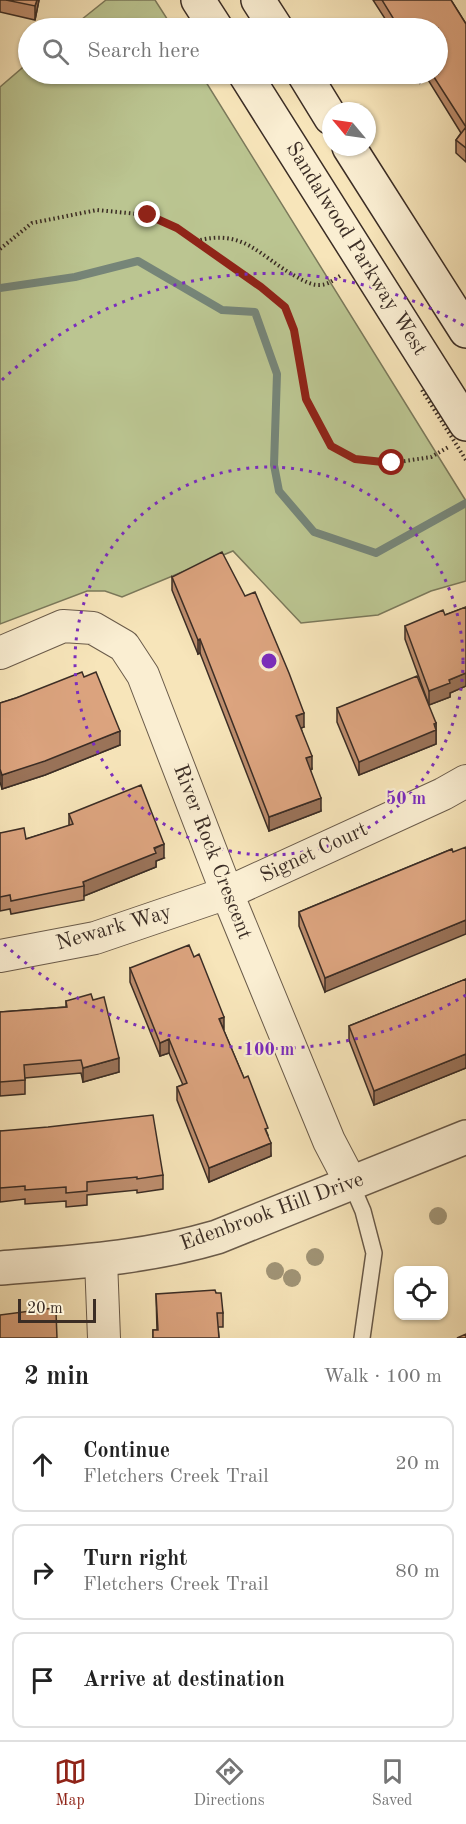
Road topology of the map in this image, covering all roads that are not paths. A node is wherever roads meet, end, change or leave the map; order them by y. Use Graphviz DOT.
graph roads {
  1 [pos="198,0"];
  2 [pos="258,0"];
  3 [pos="210,18"];
  4 [pos="270,18"];
  5 [pos="251,84"];
  6 [pos="310,84"];
  7 [pos="322,103"];
  8 [pos="355,156"];
  9 [pos="466,331"];
  10 [pos="466,424"];
  11 [pos="0,653"];
  12 [pos="466,781"];
  13 [pos="227,893"];
  14 [pos="0,957"];
  15 [pos="466,1137"];
  16 [pos="351,1183"];
  17 [pos="100,1260"];
  18 [pos="0,1268"];
  19 [pos="104,1338"];
  20 [pos="362,1338"];
  1 -- 3 [label="main road"];
  2 -- 4 [label="main road"];
  5 -- 10 [label="main road, Sandalwood Parkway West"];
  6 -- 7 [label="main road"];
  8 -- 9 [label="main road"];
  11 -- 13 [label="street, River Rock Crescent"];
  12 -- 13 [label="street, Signet Court"];
  13 -- 14 [label="street, Newark Way"];
  13 -- 16 [label="street, River Rock Crescent"];
  15 -- 16 [label="main road, Edenbrook Hill Drive"];
  16 -- 17 [label="main road, Edenbrook Hill Drive"];
  16 -- 20 [label="lane"];
  17 -- 18 [label="main road, Edenbrook Hill Drive"];
  17 -- 19 [label="street"];
}
